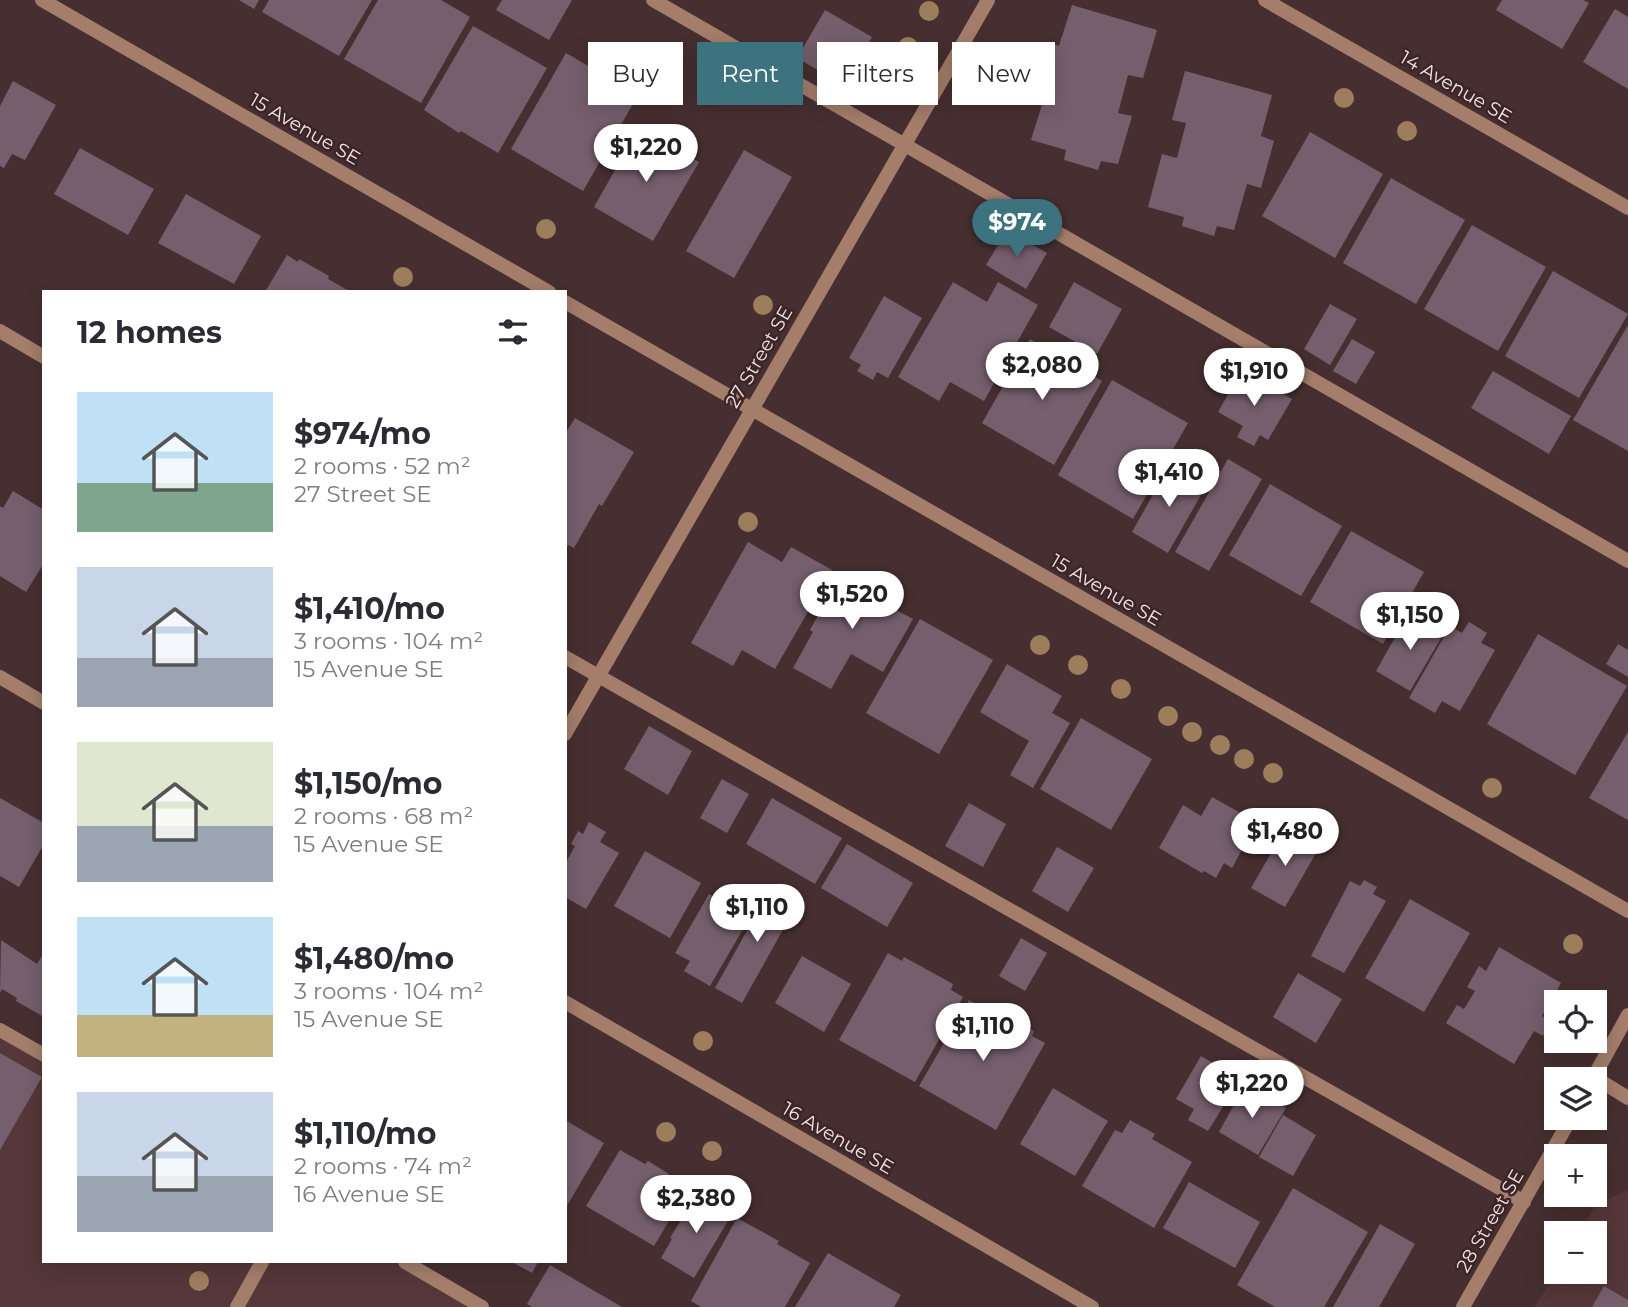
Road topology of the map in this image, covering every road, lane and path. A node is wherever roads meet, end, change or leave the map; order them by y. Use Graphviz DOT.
graph roads {
  1 [pos="43,0"];
  2 [pos="653,0"];
  3 [pos="988,0"];
  4 [pos="1265,0"];
  5 [pos="905,144"];
  6 [pos="1628,208"];
  7 [pos="546,290"];
  8 [pos="567,303"];
  9 [pos="0,331"];
  10 [pos="42,356"];
  11 [pos="751,408"];
  12 [pos="1628,561"];
  13 [pos="567,658"];
  14 [pos="599,676"];
  15 [pos="0,677"];
  16 [pos="42,701"];
  17 [pos="567,731"];
  18 [pos="1628,911"];
  19 [pos="567,1003"];
  20 [pos="1628,1015"];
  21 [pos="0,1030"];
  22 [pos="42,1054"];
  23 [pos="1599,1067"];
  24 [pos="1607,1086"];
  25 [pos="1628,1098"];
  26 [pos="1564,1130"];
  27 [pos="1524,1202"];
  28 [pos="261,1263"];
  29 [pos="407,1263"];
  30 [pos="237,1307"];
  31 [pos="482,1307"];
  32 [pos="1092,1307"];
  33 [pos="1463,1307"];
  1 -- 7 [label="street, 15 Avenue SE"];
  2 -- 5 [label="street"];
  3 -- 5 [label="street, 27 Street SE"];
  4 -- 6 [label="street, 14 Avenue SE"];
  5 -- 11 [label="street, 27 Street SE"];
  5 -- 12 [label="street"];
  8 -- 11 [label="street, 15 Avenue SE"];
  9 -- 10 [label="street"];
  11 -- 14 [label="street, 27 Street SE"];
  11 -- 18 [label="street, 15 Avenue SE"];
  13 -- 14 [label="street"];
  14 -- 17 [label="street, 27 Street SE"];
  14 -- 27 [label="street"];
  15 -- 16 [label="street"];
  19 -- 32 [label="street, 16 Avenue SE"];
  20 -- 23 [label="street"];
  21 -- 22 [label="street"];
  24 -- 25 [label="street"];
  26 -- 27 [label="street, 28 Street SE"];
  27 -- 33 [label="street, 28 Street SE"];
  28 -- 30 [label="street"];
  29 -- 31 [label="street"];
}
